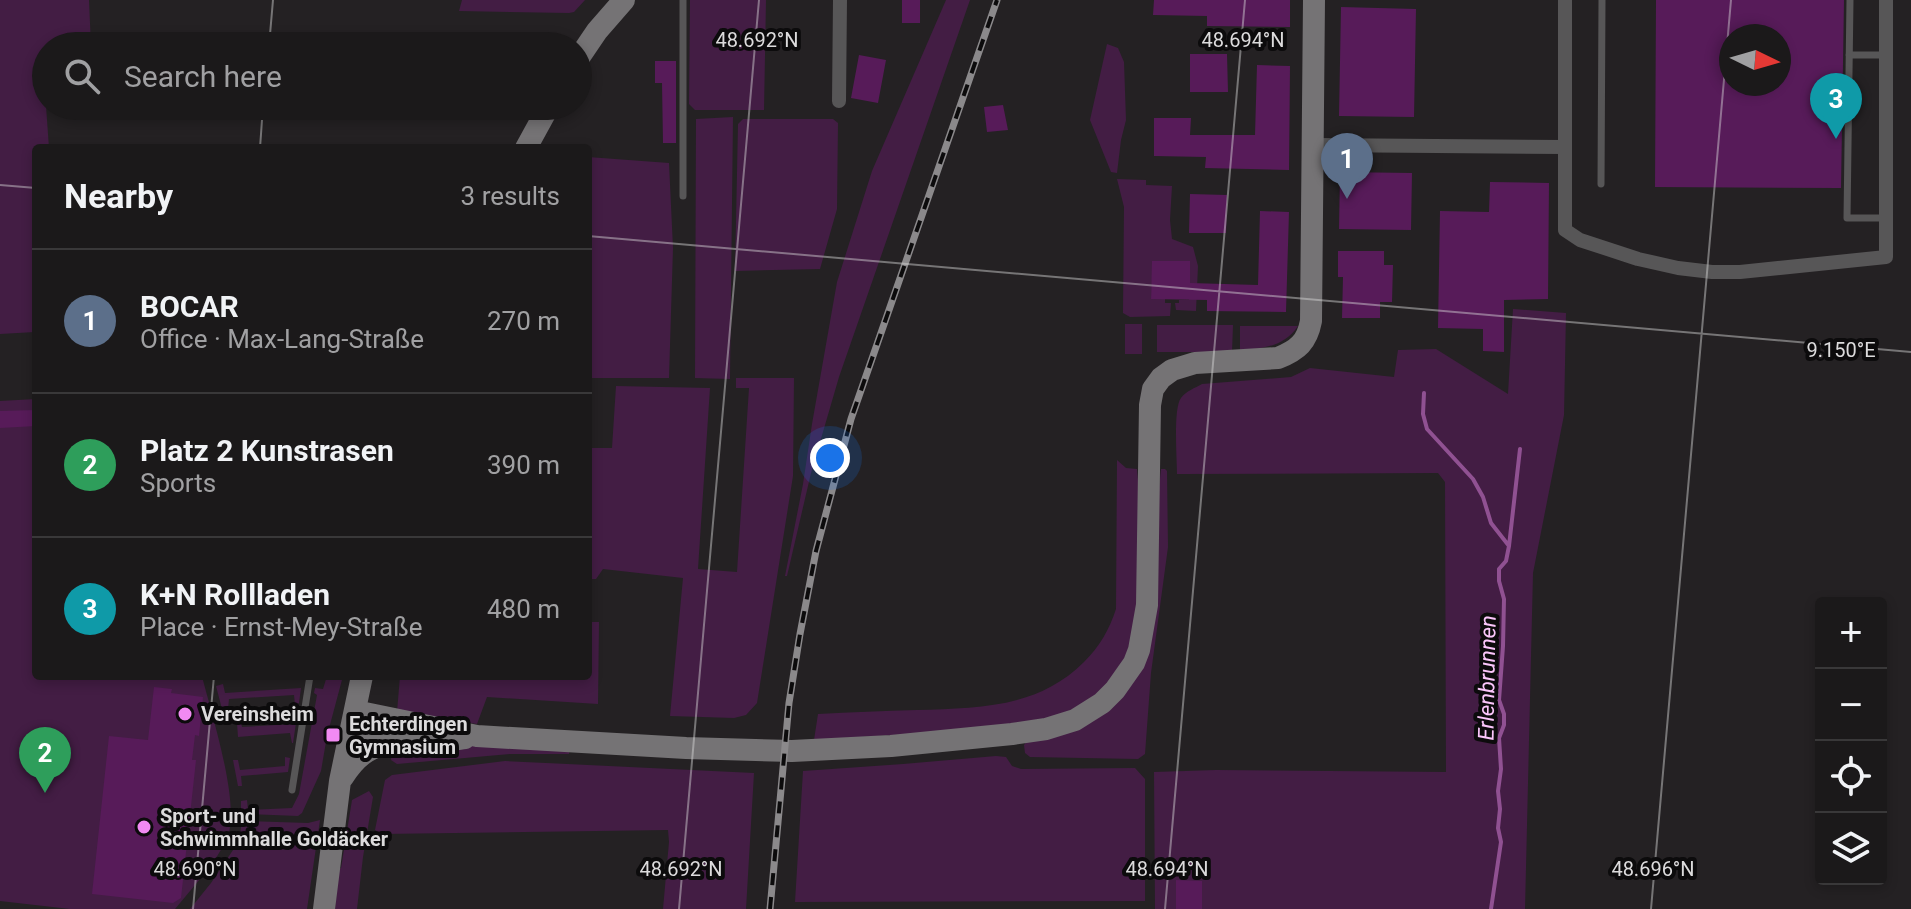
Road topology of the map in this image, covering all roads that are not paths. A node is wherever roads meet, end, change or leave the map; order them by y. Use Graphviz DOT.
graph roads {
  1 [pos="624,0"];
  2 [pos="683,0"];
  3 [pos="840,0"];
  4 [pos="1314,0"];
  5 [pos="1565,0"];
  6 [pos="1602,0"];
  7 [pos="1850,0"];
  8 [pos="1886,0"];
  9 [pos="592,38"];
  10 [pos="1849,55"];
  11 [pos="1886,55"];
  12 [pos="839,101"];
  13 [pos="541,120"];
  14 [pos="528,144"];
  15 [pos="1314,145"];
  16 [pos="1564,147"];
  17 [pos="1601,184"];
  18 [pos="683,196"];
  19 [pos="1886,218"];
  20 [pos="309,680"];
  21 [pos="361,680"];
  22 [pos="355,711"];
  23 [pos="477,736"];
  24 [pos="389,741"];
  25 [pos="341,780"];
  26 [pos="292,790"];
  27 [pos="324,909"];
  1 -- 9 [label="main road"];
  2 -- 18 [label="lane"];
  3 -- 12 [label="street"];
  4 -- 15 [label="main road"];
  5 -- 16 [label="street"];
  6 -- 17 [label="lane"];
  7 -- 10 [label="lane"];
  8 -- 11 [label="street"];
  10 -- 11 [label="lane"];
  10 -- 19 [label="lane"];
  11 -- 19 [label="street"];
  13 -- 14 [label="main road"];
  15 -- 16 [label="street"];
  15 -- 23 [label="main road"];
  16 -- 19 [label="street"];
  20 -- 26 [label="lane"];
  21 -- 22 [label="main road"];
  22 -- 23 [label="main road"];
  22 -- 24 [label="main road"];
  22 -- 25 [label="main road"];
  23 -- 24 [label="main road"];
  24 -- 25 [label="main road"];
  25 -- 27 [label="main road"];
}
